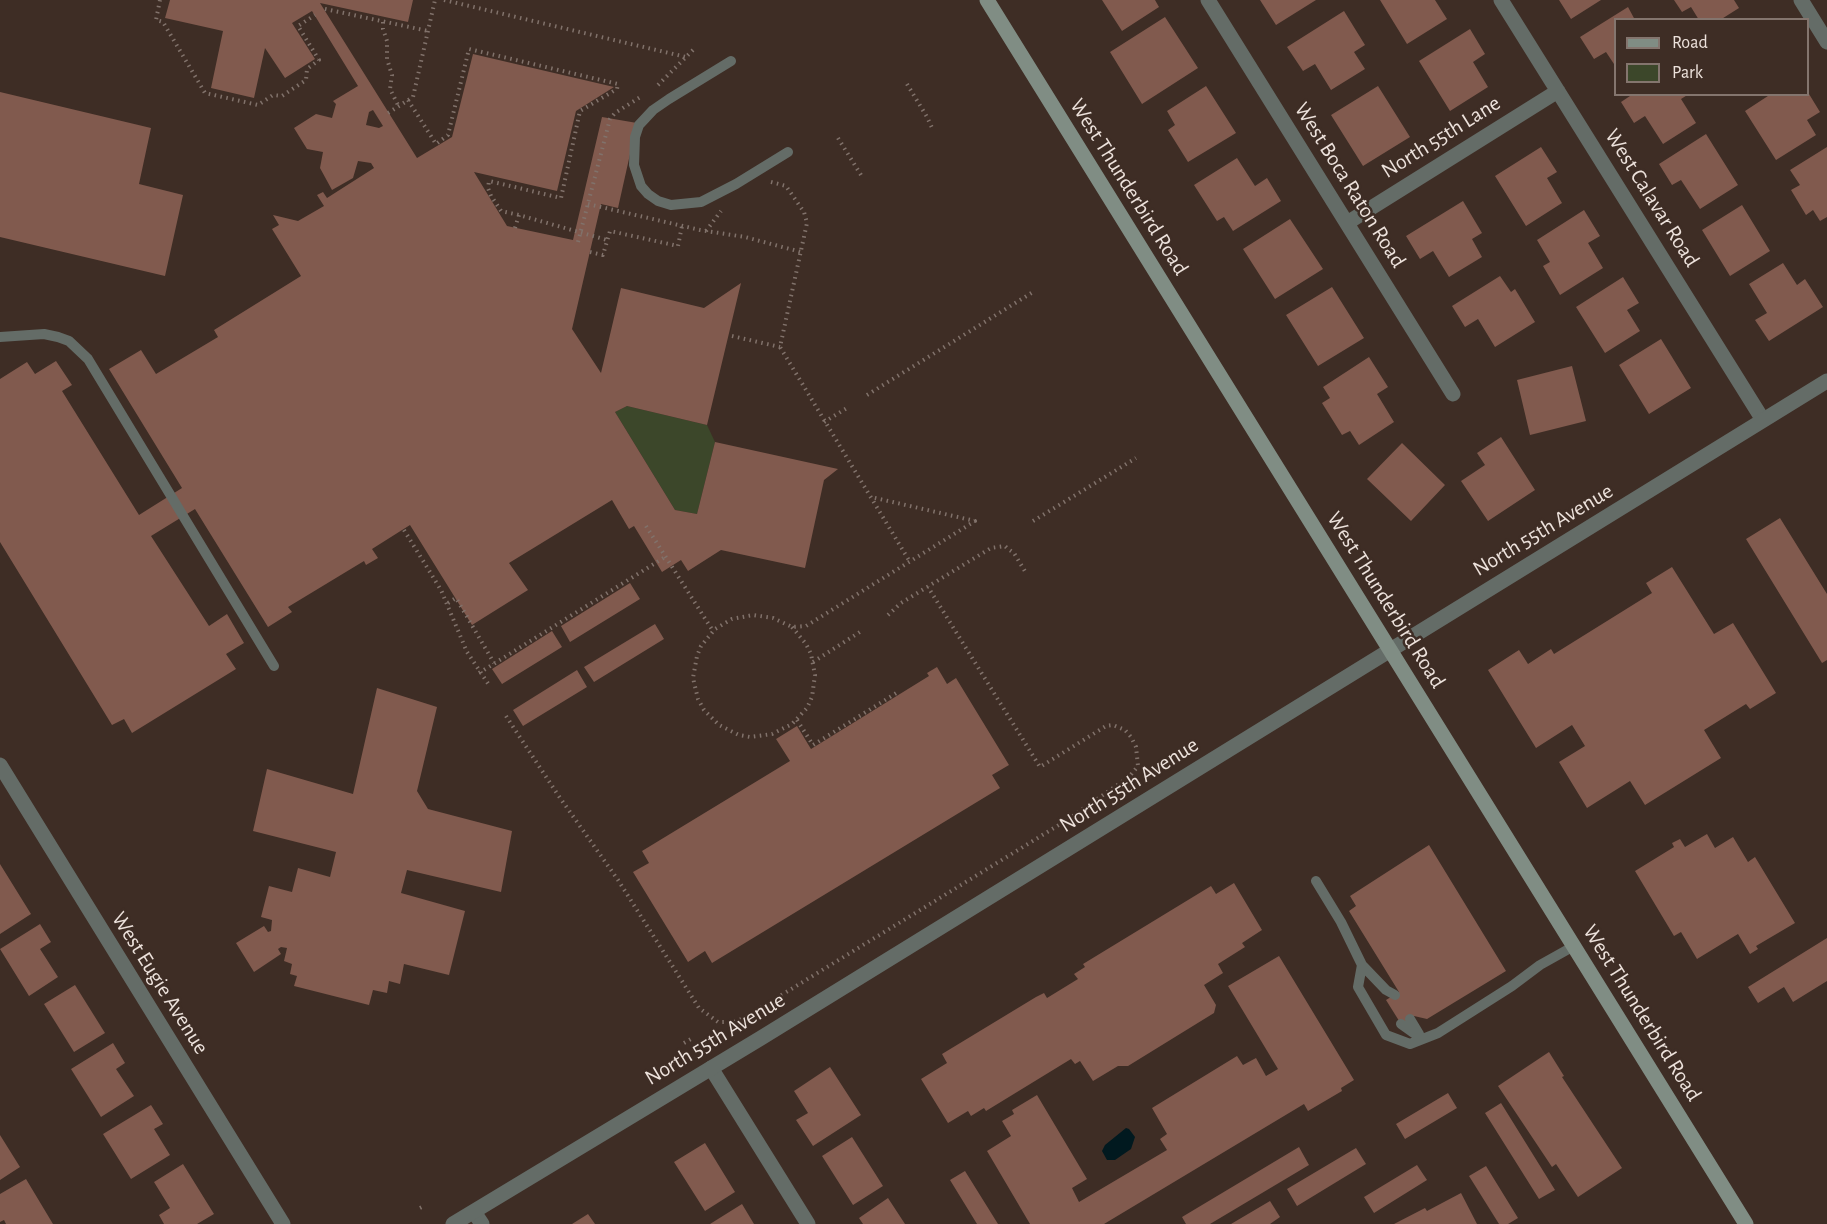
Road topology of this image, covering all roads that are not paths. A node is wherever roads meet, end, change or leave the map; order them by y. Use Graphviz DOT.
graph roads {
  1 [pos="987,0"];
  2 [pos="1208,0"];
  3 [pos="1501,0"];
  4 [pos="1801,0"];
  5 [pos="1827,42"];
  6 [pos="731,61"];
  7 [pos="1558,91"];
  8 [pos="788,152"];
  9 [pos="1347,222"];
  10 [pos="0,337"];
  11 [pos="1827,381"];
  12 [pos="1454,393"];
  13 [pos="1763,420"];
  14 [pos="1390,650"];
  15 [pos="274,666"];
  16 [pos="0,765"];
  17 [pos="1316,881"];
  18 [pos="1574,945"];
  19 [pos="1362,965"];
  20 [pos="1389,995"];
  21 [pos="1405,1021"];
  22 [pos="1422,1039"];
  23 [pos="711,1068"];
  24 [pos="478,1218"];
  25 [pos="283,1224"];
  26 [pos="453,1224"];
  27 [pos="808,1224"];
  28 [pos="1746,1224"];
  1 -- 14 [label="main road, West Thunderbird Road"];
  2 -- 9 [label="street, West Boca Raton Road"];
  3 -- 7 [label="street, West Calavar Road"];
  4 -- 5 [label="street"];
  6 -- 8 [label="lane"];
  7 -- 9 [label="street, North 55th Lane"];
  7 -- 13 [label="street, West Calavar Road"];
  9 -- 12 [label="street, West Boca Raton Road"];
  10 -- 15 [label="lane"];
  11 -- 13 [label="street, North 55th Avenue"];
  13 -- 14 [label="street, North 55th Avenue"];
  14 -- 18 [label="main road, West Thunderbird Road"];
  14 -- 23 [label="street, North 55th Avenue"];
  16 -- 25 [label="street, West Eugie Avenue"];
  17 -- 19 [label="lane"];
  18 -- 22 [label="lane"];
  18 -- 28 [label="main road, West Thunderbird Road"];
  19 -- 20 [label="lane"];
  19 -- 22 [label="lane"];
  21 -- 22 [label="lane"];
  23 -- 24 [label="street, North 55th Avenue"];
  23 -- 27 [label="street"];
  24 -- 26 [label="street, North 55th Avenue"];
}
